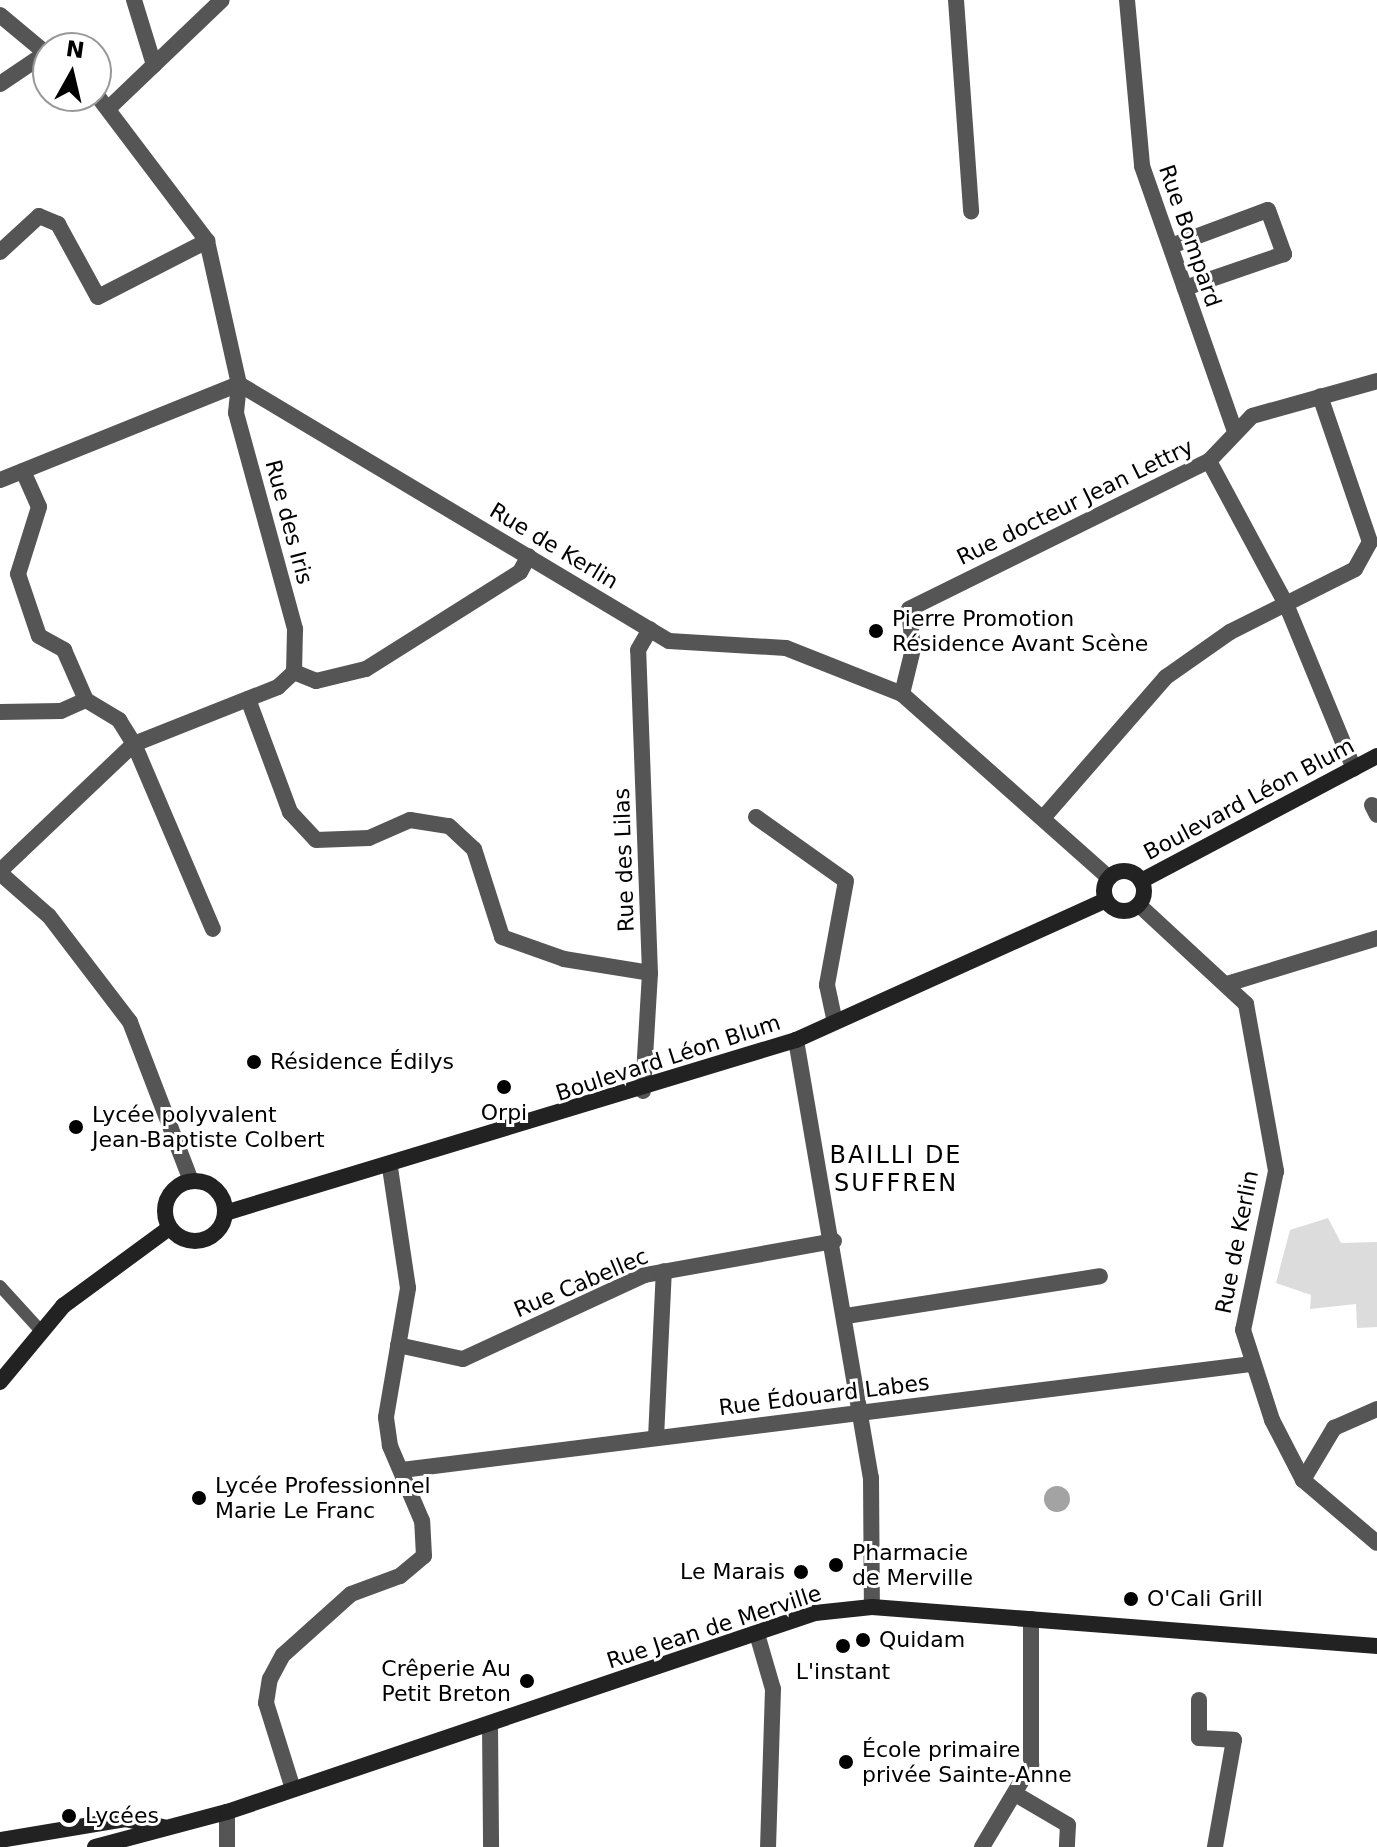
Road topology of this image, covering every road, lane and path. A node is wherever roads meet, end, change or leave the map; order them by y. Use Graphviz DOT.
graph roads {
  1 [pos="134,0"];
  2 [pos="222,0"];
  3 [pos="956,0"];
  4 [pos="1127,0"];
  5 [pos="0,15"];
  6 [pos="32,42"];
  7 [pos="32,64"];
  8 [pos="154,65"];
  9 [pos="0,84"];
  10 [pos="112,105"];
  11 [pos="112,107"];
  12 [pos="971,211"];
  13 [pos="207,241"];
  14 [pos="1171,246"];
  15 [pos="0,252"];
  16 [pos="1185,288"];
  17 [pos="1377,381"];
  18 [pos="239,384"];
  19 [pos="1320,396"];
  20 [pos="1235,432"];
  21 [pos="1209,461"];
  22 [pos="23,471"];
  23 [pos="0,480"];
  24 [pos="529,556"];
  25 [pos="1286,604"];
  26 [pos="650,629"];
  27 [pos="294,672"];
  28 [pos="902,694"];
  29 [pos="248,699"];
  30 [pos="86,700"];
  31 [pos="0,712"];
  32 [pos="134,744"];
  33 [pos="1377,756"];
  34 [pos="1354,769"];
  35 [pos="756,817"];
  36 [pos="1043,818"];
  37 [pos="0,872"];
  38 [pos="1109,878"];
  39 [pos="1141,881"];
  40 [pos="1106,900"];
  41 [pos="1139,905"];
  42 [pos="213,929"];
  43 [pos="1377,938"];
  44 [pos="650,973"];
  45 [pos="1227,984"];
  46 [pos="834,1018"];
  47 [pos="796,1040"];
  48 [pos="643,1091"];
  49 [pos="390,1168"];
  50 [pos="191,1181"];
  51 [pos="225,1213"];
  52 [pos="169,1228"];
  53 [pos="834,1241"];
  54 [pos="664,1271"];
  55 [pos="1100,1276"];
  56 [pos="0,1286"];
  57 [pos="846,1316"];
  58 [pos="40,1330"];
  59 [pos="398,1345"];
  60 [pos="1252,1364"];
  61 [pos="0,1382"];
  62 [pos="1377,1409"];
  63 [pos="860,1413"];
  64 [pos="656,1438"];
  65 [pos="402,1470"];
  66 [pos="1303,1480"];
  67 [pos="1377,1543"];
  68 [pos="872,1607"];
  69 [pos="1031,1619"];
  70 [pos="757,1634"];
  71 [pos="1377,1646"];
  72 [pos="1199,1700"];
  73 [pos="490,1724"];
  74 [pos="293,1789"];
  75 [pos="1017,1795"];
  76 [pos="227,1812"];
  77 [pos="170,1828"];
  78 [pos="0,1840"];
  79 [pos="95,1847"];
  80 [pos="227,1847"];
  81 [pos="491,1847"];
  82 [pos="768,1847"];
  83 [pos="982,1847"];
  84 [pos="1067,1847"];
  85 [pos="1215,1847"];
  1 -- 8 [label="street"];
  2 -- 8 [label="street"];
  3 -- 12 [label="street"];
  4 -- 14 [label="street, Rue Bompard"];
  5 -- 6 [label="street"];
  7 -- 9 [label="street"];
  8 -- 10 [label="street"];
  11 -- 13 [label="street"];
  13 -- 15 [label="street"];
  13 -- 18 [label="street"];
  14 -- 16 [label="street, Rue Bompard"];
  14 -- 16 [label="street"];
  16 -- 20 [label="street, Rue Bompard"];
  17 -- 19 [label="street, Rue docteur Jean Lettry"];
  18 -- 22 [label="street"];
  18 -- 24 [label="street, Rue de Kerlin"];
  18 -- 27 [label="street, Rue des Iris"];
  19 -- 20 [label="street, Rue docteur Jean Lettry"];
  19 -- 25 [label="street"];
  20 -- 21 [label="street, Rue docteur Jean Lettry"];
  21 -- 25 [label="street"];
  21 -- 28 [label="street, Rue docteur Jean Lettry"];
  22 -- 23 [label="street"];
  22 -- 30 [label="street"];
  24 -- 26 [label="street, Rue de Kerlin"];
  24 -- 27 [label="street"];
  25 -- 34 [label="street"];
  25 -- 36 [label="street"];
  26 -- 28 [label="street, Rue de Kerlin"];
  26 -- 44 [label="street, Rue des Lilas"];
  27 -- 29 [label="street"];
  28 -- 36 [label="street, Rue de Kerlin"];
  29 -- 32 [label="street"];
  29 -- 44 [label="street"];
  30 -- 31 [label="street"];
  30 -- 32 [label="street"];
  32 -- 37 [label="street"];
  32 -- 42 [label="street"];
  33 -- 34 [label="main road, Boulevard Léon Blum"];
  34 -- 39 [label="main road, Boulevard Léon Blum"];
  35 -- 46 [label="street"];
  36 -- 38 [label="street, Rue de Kerlin"];
  37 -- 50 [label="street"];
  38 -- 39 [label="main road, Boulevard Léon Blum"];
  38 -- 40 [label="main road"];
  39 -- 41 [label="main road, Boulevard Léon Blum"];
  40 -- 41 [label="main road"];
  40 -- 46 [label="main road, Boulevard Léon Blum"];
  41 -- 45 [label="street, Rue de Kerlin"];
  43 -- 45 [label="street"];
  44 -- 48 [label="street, Rue des Lilas"];
  45 -- 60 [label="street, Rue de Kerlin"];
  46 -- 47 [label="main road, Boulevard Léon Blum"];
  47 -- 48 [label="main road, Boulevard Léon Blum"];
  47 -- 53 [label="street"];
  48 -- 49 [label="main road, Boulevard Léon Blum"];
  49 -- 51 [label="main road, Boulevard Léon Blum"];
  49 -- 59 [label="street"];
  50 -- 51 [label="main road"];
  50 -- 52 [label="main road"];
  51 -- 52 [label="main road"];
  52 -- 58 [label="main road"];
  53 -- 54 [label="street, Rue Cabellec"];
  53 -- 57 [label="street"];
  54 -- 59 [label="street, Rue Cabellec"];
  54 -- 64 [label="street"];
  55 -- 57 [label="street"];
  56 -- 58 [label="street"];
  57 -- 63 [label="street"];
  58 -- 61 [label="main road"];
  59 -- 65 [label="street"];
  60 -- 63 [label="street, Rue Édouard Labes"];
  60 -- 66 [label="street, Rue de Kerlin"];
  62 -- 66 [label="street"];
  63 -- 64 [label="street, Rue Édouard Labes"];
  63 -- 68 [label="street"];
  64 -- 65 [label="street, Rue Édouard Labes"];
  65 -- 74 [label="street"];
  66 -- 67 [label="street, Rue de Kerlin"];
  68 -- 69 [label="main road, Rue Jean de Merville"];
  68 -- 70 [label="main road, Rue Jean de Merville"];
  69 -- 71 [label="main road, Rue Jean de Merville"];
  69 -- 75 [label="street"];
  70 -- 73 [label="main road, Rue Jean de Merville"];
  70 -- 82 [label="street"];
  72 -- 85 [label="street"];
  73 -- 74 [label="main road, Rue Jean de Merville"];
  73 -- 81 [label="street"];
  74 -- 76 [label="main road, Rue Jean de Merville"];
  75 -- 83 [label="street"];
  75 -- 84 [label="street"];
  76 -- 77 [label="main road, Rue Jean de Merville"];
  76 -- 80 [label="street"];
  77 -- 78 [label="main road"];
  77 -- 79 [label="main road, Rue Jean de Merville"];
}
